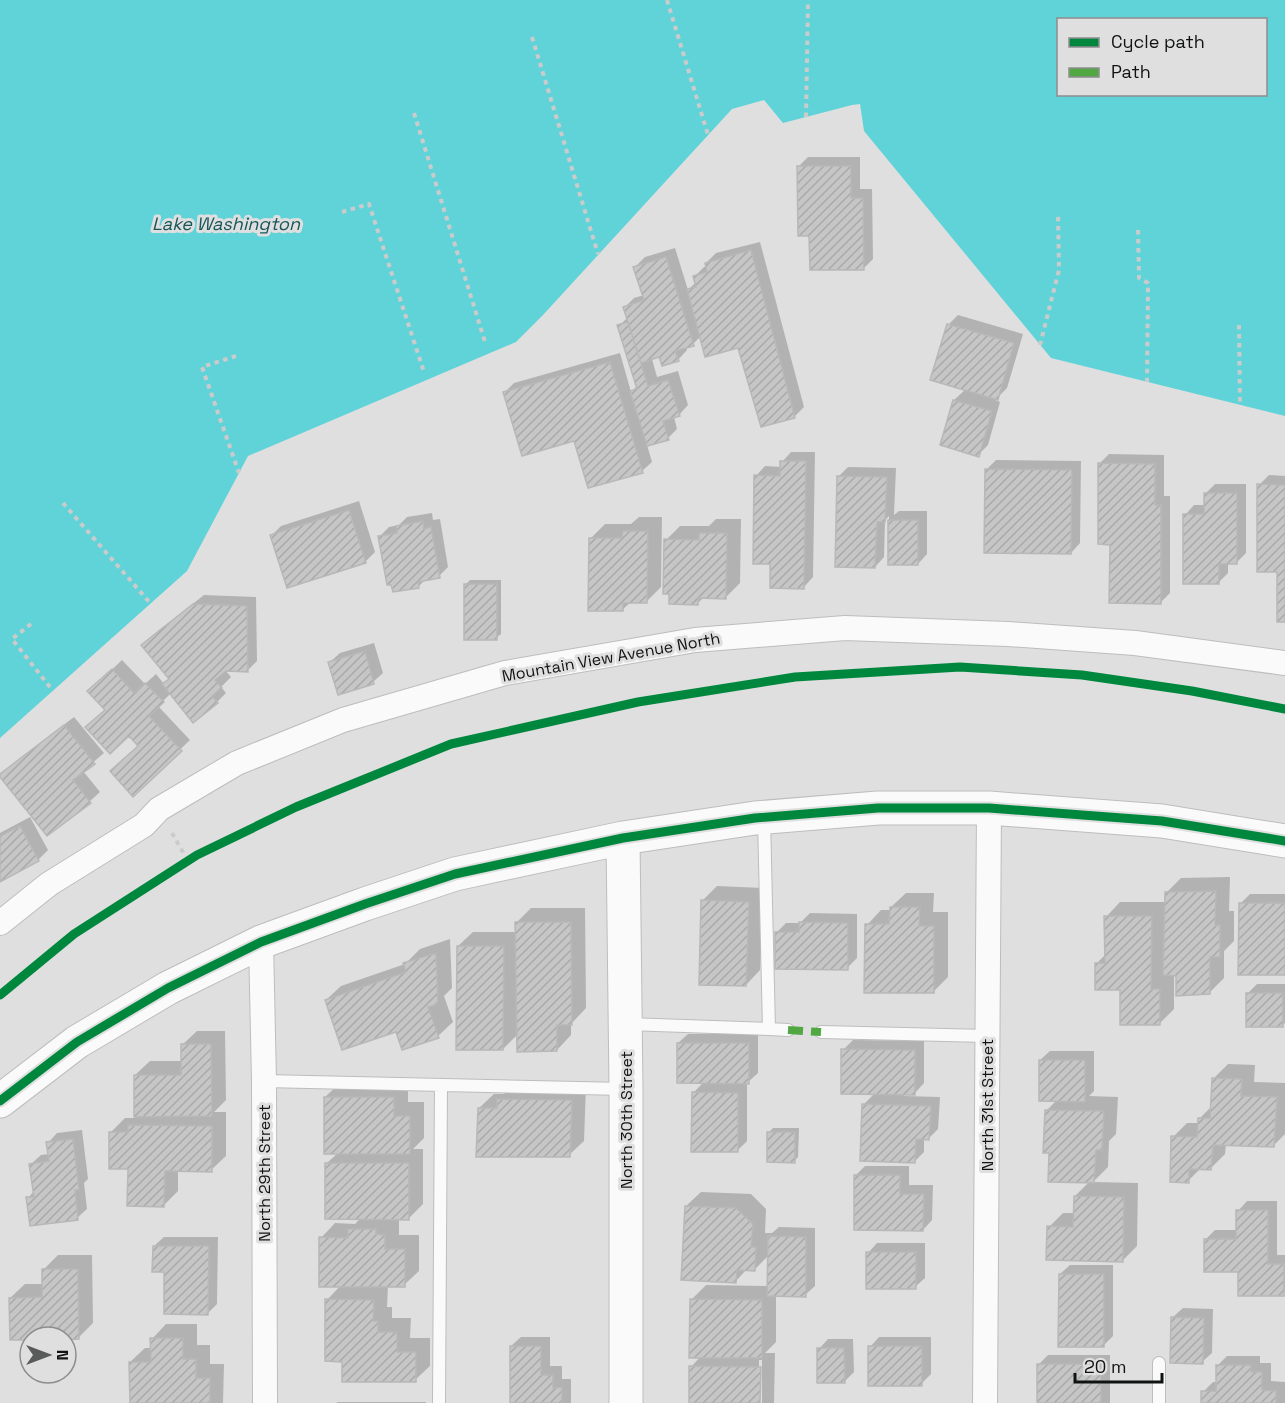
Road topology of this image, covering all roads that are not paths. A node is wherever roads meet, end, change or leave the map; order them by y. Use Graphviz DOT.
graph roads {
  1 [pos="1285,663"];
  2 [pos="989,807"];
  3 [pos="764,817"];
  4 [pos="623,838"];
  5 [pos="1285,841"];
  6 [pos="0,923"];
  7 [pos="261,942"];
  8 [pos="626,1024"];
  9 [pos="768,1029"];
  10 [pos="788,1030"];
  11 [pos="821,1032"];
  12 [pos="987,1036"];
  13 [pos="264,1082"];
  14 [pos="441,1085"];
  15 [pos="627,1089"];
  16 [pos="0,1101"];
  17 [pos="1159,1363"];
  18 [pos="265,1403"];
  19 [pos="439,1403"];
  20 [pos="627,1403"];
  21 [pos="985,1403"];
  22 [pos="1159,1403"];
  1 -- 6 [label="street, Mountain View Avenue North"];
  2 -- 3 [label="street"];
  2 -- 5 [label="street"];
  2 -- 12 [label="street, North 31st Street"];
  3 -- 4 [label="street"];
  3 -- 9 [label="lane"];
  4 -- 7 [label="street"];
  4 -- 8 [label="street, North 30th Street"];
  7 -- 13 [label="street, North 29th Street"];
  7 -- 16 [label="street"];
  8 -- 9 [label="lane"];
  8 -- 15 [label="street, North 30th Street"];
  9 -- 10 [label="lane"];
  11 -- 12 [label="lane"];
  12 -- 21 [label="street, North 31st Street"];
  13 -- 14 [label="lane"];
  13 -- 18 [label="street, North 29th Street"];
  14 -- 15 [label="lane"];
  14 -- 19 [label="lane"];
  15 -- 20 [label="street, North 30th Street"];
  17 -- 22 [label="lane"];
}
